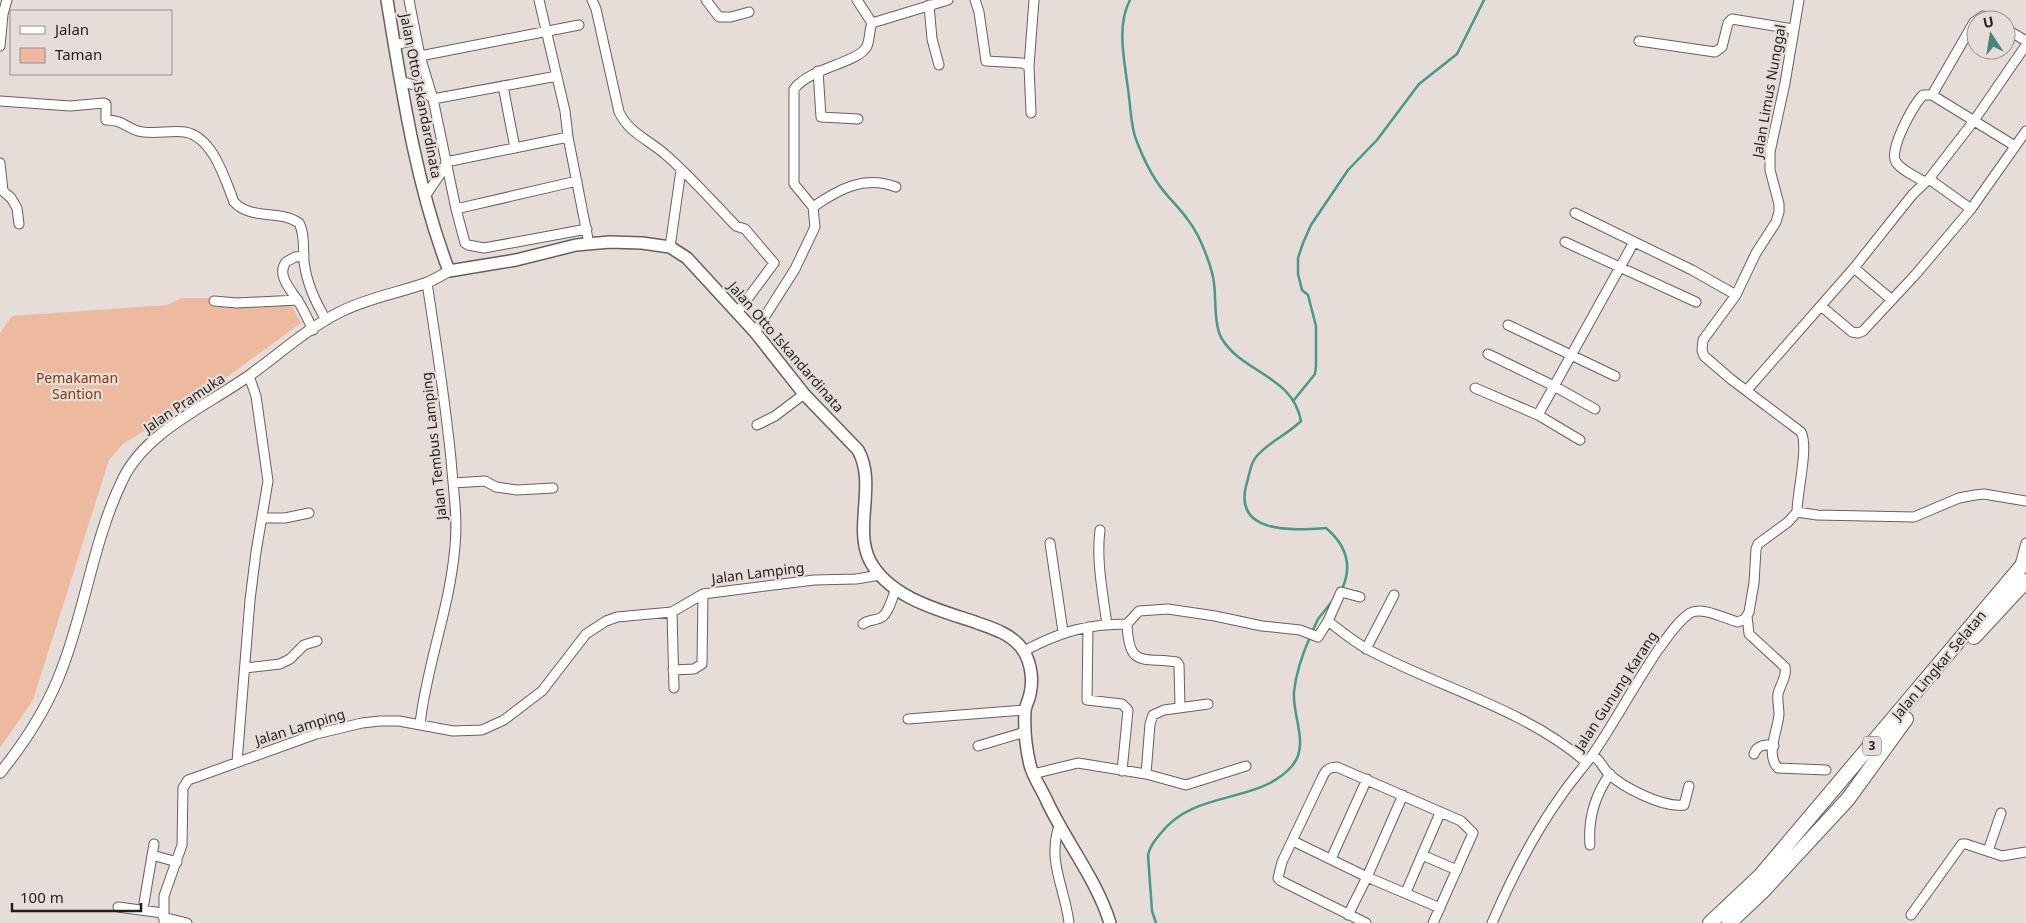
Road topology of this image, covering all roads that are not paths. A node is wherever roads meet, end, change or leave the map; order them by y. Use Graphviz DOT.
graph roads {
  1 [pos="7,0"];
  2 [pos="388,0"];
  3 [pos="409,0"];
  4 [pos="539,0"];
  5 [pos="592,0"];
  6 [pos="706,0"];
  7 [pos="857,0"];
  8 [pos="948,0"];
  9 [pos="975,0"];
  10 [pos="1034,0"];
  11 [pos="1799,0"];
  12 [pos="929,5"];
  13 [pos="749,12"];
  14 [pos="872,24"];
  15 [pos="579,25"];
  16 [pos="1793,29"];
  17 [pos="548,31"];
  18 [pos="1966,36"];
  19 [pos="417,40"];
  20 [pos="1640,41"];
  21 [pos="2026,43"];
  22 [pos="394,45"];
  23 [pos="0,46"];
  24 [pos="420,56"];
  25 [pos="940,64"];
  26 [pos="1029,66"];
  27 [pos="818,71"];
  28 [pos="557,76"];
  29 [pos="401,81"];
  30 [pos="503,86"];
  31 [pos="1932,95"];
  32 [pos="433,99"];
  33 [pos="0,101"];
  34 [pos="1031,113"];
  35 [pos="858,119"];
  36 [pos="1973,122"];
  37 [pos="2026,131"];
  38 [pos="568,137"];
  39 [pos="2015,146"];
  40 [pos="515,148"];
  41 [pos="446,162"];
  42 [pos="0,164"];
  43 [pos="681,170"];
  44 [pos="1926,180"];
  45 [pos="578,181"];
  46 [pos="896,187"];
  47 [pos="426,194"];
  48 [pos="812,207"];
  49 [pos="456,209"];
  50 [pos="1971,209"];
  51 [pos="1575,213"];
  52 [pos="19,224"];
  53 [pos="587,229"];
  54 [pos="1565,242"];
  55 [pos="1634,242"];
  56 [pos="589,244"];
  57 [pos="670,247"];
  58 [pos="304,256"];
  59 [pos="1620,268"];
  60 [pos="1854,268"];
  61 [pos="450,271"];
  62 [pos="427,283"];
  63 [pos="1736,295"];
  64 [pos="298,300"];
  65 [pos="1892,300"];
  66 [pos="214,301"];
  67 [pos="1696,302"];
  68 [pos="1821,306"];
  69 [pos="737,313"];
  70 [pos="326,320"];
  71 [pos="1508,325"];
  72 [pos="313,330"];
  73 [pos="755,332"];
  74 [pos="1488,354"];
  75 [pos="1571,356"];
  76 [pos="249,376"];
  77 [pos="1615,376"];
  78 [pos="1554,386"];
  79 [pos="1475,388"];
  80 [pos="1747,390"];
  81 [pos="804,394"];
  82 [pos="1596,409"];
  83 [pos="1538,415"];
  84 [pos="757,424"];
  85 [pos="1580,440"];
  86 [pos="453,483"];
  87 [pos="553,488"];
  88 [pos="2025,499"];
  89 [pos="1797,512"];
  90 [pos="309,513"];
  91 [pos="262,518"];
  92 [pos="1100,530"];
  93 [pos="1050,543"];
  94 [pos="2026,543"];
  95 [pos="2024,571"];
  96 [pos="880,575"];
  97 [pos="896,588"];
  98 [pos="703,594"];
  99 [pos="1394,595"];
  100 [pos="1360,597"];
  101 [pos="672,612"];
  102 [pos="1747,616"];
  103 [pos="1328,621"];
  104 [pos="863,624"];
  105 [pos="1127,624"];
  106 [pos="1108,625"];
  107 [pos="1088,627"];
  108 [pos="1063,632"];
  109 [pos="317,640"];
  110 [pos="1366,649"];
  111 [pos="1024,651"];
  112 [pos="245,668"];
  113 [pos="673,670"];
  114 [pos="674,688"];
  115 [pos="1208,704"];
  116 [pos="1180,707"];
  117 [pos="1025,710"];
  118 [pos="908,719"];
  119 [pos="420,724"];
  120 [pos="1025,732"];
  121 [pos="978,746"];
  122 [pos="1774,746"];
  123 [pos="1754,754"];
  124 [pos="1592,755"];
  125 [pos="238,762"];
  126 [pos="1586,762"];
  127 [pos="1246,766"];
  128 [pos="1826,770"];
  129 [pos="1122,771"];
  130 [pos="0,773"];
  131 [pos="1033,774"];
  132 [pos="1146,774"];
  133 [pos="1610,774"];
  134 [pos="1367,779"];
  135 [pos="1689,786"];
  136 [pos="1403,795"];
  137 [pos="1440,812"];
  138 [pos="2001,813"];
  139 [pos="1060,828"];
  140 [pos="1293,841"];
  141 [pos="154,844"];
  142 [pos="1590,845"];
  143 [pos="1988,851"];
  144 [pos="2026,852"];
  145 [pos="152,855"];
  146 [pos="1422,855"];
  147 [pos="1331,859"];
  148 [pos="176,862"];
  149 [pos="1457,870"];
  150 [pos="1367,877"];
  151 [pos="146,890"];
  152 [pos="1406,892"];
  153 [pos="164,896"];
  154 [pos="144,902"];
  155 [pos="118,907"];
  156 [pos="1440,908"];
  157 [pos="1348,915"];
  158 [pos="1911,915"];
  159 [pos="163,917"];
  160 [pos="187,923"];
  161 [pos="1070,923"];
  162 [pos="1110,923"];
  163 [pos="1366,923"];
  164 [pos="1433,923"];
  165 [pos="1492,923"];
  166 [pos="1710,923"];
  167 [pos="1729,923"];
  1 -- 23 [label="street"];
  2 -- 22 [label="main road, Jalan Otto Iskandardinata"];
  3 -- 19 [label="street"];
  4 -- 17 [label="street"];
  5 -- 43 [label="street"];
  6 -- 13 [label="street"];
  7 -- 14 [label="street"];
  8 -- 12 [label="street"];
  9 -- 26 [label="street"];
  10 -- 26 [label="street"];
  11 -- 16 [label="street, Jalan Limus Nunggal"];
  12 -- 14 [label="street"];
  12 -- 25 [label="street"];
  14 -- 27 [label="street"];
  15 -- 17 [label="street"];
  16 -- 20 [label="street"];
  16 -- 63 [label="street, Jalan Limus Nunggal"];
  17 -- 24 [label="street"];
  17 -- 28 [label="street"];
  18 -- 31 [label="street"];
  19 -- 22 [label="street"];
  19 -- 24 [label="street"];
  21 -- 36 [label="street"];
  22 -- 29 [label="main road, Jalan Otto Iskandardinata"];
  24 -- 32 [label="street"];
  26 -- 34 [label="street"];
  27 -- 35 [label="street"];
  27 -- 48 [label="street"];
  28 -- 30 [label="street"];
  28 -- 38 [label="street"];
  29 -- 32 [label="street"];
  29 -- 47 [label="main road, Jalan Otto Iskandardinata"];
  30 -- 32 [label="street"];
  30 -- 40 [label="street"];
  31 -- 36 [label="street"];
  31 -- 44 [label="street"];
  32 -- 41 [label="street"];
  33 -- 58 [label="street"];
  36 -- 39 [label="street"];
  36 -- 44 [label="street"];
  37 -- 39 [label="street"];
  38 -- 40 [label="street"];
  38 -- 45 [label="street"];
  39 -- 50 [label="street"];
  40 -- 41 [label="street"];
  41 -- 47 [label="street"];
  41 -- 49 [label="street"];
  42 -- 52 [label="street"];
  43 -- 57 [label="street"];
  43 -- 69 [label="street"];
  44 -- 50 [label="street"];
  44 -- 60 [label="street"];
  45 -- 49 [label="street"];
  45 -- 53 [label="street"];
  46 -- 48 [label="street"];
  47 -- 61 [label="main road, Jalan Otto Iskandardinata"];
  48 -- 73 [label="street"];
  49 -- 53 [label="street"];
  50 -- 65 [label="street"];
  51 -- 55 [label="street"];
  53 -- 56 [label="street"];
  54 -- 59 [label="street"];
  55 -- 59 [label="street"];
  55 -- 63 [label="street"];
  56 -- 57 [label="main road, Jalan Otto Iskandardinata"];
  56 -- 61 [label="main road, Jalan Otto Iskandardinata"];
  57 -- 69 [label="main road, Jalan Otto Iskandardinata"];
  58 -- 64 [label="street"];
  58 -- 70 [label="street"];
  59 -- 67 [label="street"];
  59 -- 75 [label="street"];
  60 -- 65 [label="street"];
  60 -- 68 [label="street"];
  61 -- 62 [label="street, Jalan Pramuka"];
  62 -- 70 [label="street, Jalan Pramuka"];
  62 -- 86 [label="street, Jalan Tembus Lamping"];
  63 -- 80 [label="street, Jalan Limus Nunggal"];
  64 -- 66 [label="street"];
  64 -- 72 [label="street"];
  65 -- 68 [label="street"];
  68 -- 80 [label="street"];
  69 -- 73 [label="main road, Jalan Otto Iskandardinata"];
  70 -- 72 [label="street, Jalan Pramuka"];
  71 -- 75 [label="street"];
  72 -- 76 [label="street, Jalan Pramuka"];
  73 -- 81 [label="main road, Jalan Otto Iskandardinata"];
  74 -- 78 [label="street"];
  75 -- 77 [label="street"];
  75 -- 78 [label="street"];
  76 -- 91 [label="street"];
  76 -- 130 [label="street, Jalan Pramuka"];
  78 -- 82 [label="street"];
  78 -- 83 [label="street"];
  79 -- 83 [label="street"];
  80 -- 89 [label="street, Jalan Limus Nunggal"];
  81 -- 84 [label="street"];
  81 -- 96 [label="main road, Jalan Otto Iskandardinata"];
  83 -- 85 [label="street"];
  86 -- 87 [label="street"];
  86 -- 119 [label="street, Jalan Tembus Lamping"];
  88 -- 89 [label="street"];
  89 -- 102 [label="street"];
  90 -- 91 [label="street"];
  91 -- 112 [label="street"];
  92 -- 106 [label="street"];
  93 -- 108 [label="street"];
  94 -- 95 [label="street"];
  95 -- 166 [label="main road, Jalan Lingkar Selatan / 3"];
  95 -- 167 [label="main road, Jalan Lingkar Selatan / 3"];
  96 -- 97 [label="main road, Jalan Otto Iskandardinata"];
  96 -- 98 [label="street, Jalan Lamping"];
  97 -- 104 [label="street"];
  97 -- 111 [label="main road, Jalan Otto Iskandardinata"];
  98 -- 101 [label="street, Jalan Lamping"];
  98 -- 113 [label="street"];
  99 -- 110 [label="street"];
  100 -- 103 [label="street"];
  101 -- 113 [label="street"];
  101 -- 119 [label="street, Jalan Lamping"];
  102 -- 122 [label="street"];
  102 -- 124 [label="street, Jalan Gunung Karang"];
  103 -- 105 [label="street"];
  103 -- 110 [label="street"];
  105 -- 106 [label="street"];
  105 -- 116 [label="street"];
  106 -- 107 [label="street"];
  107 -- 108 [label="street"];
  107 -- 129 [label="street"];
  108 -- 111 [label="street"];
  109 -- 112 [label="street"];
  110 -- 126 [label="street"];
  111 -- 117 [label="main road"];
  112 -- 125 [label="street"];
  113 -- 114 [label="street"];
  115 -- 116 [label="street"];
  116 -- 132 [label="street"];
  117 -- 118 [label="street"];
  117 -- 120 [label="main road"];
  119 -- 125 [label="street, Jalan Lamping"];
  120 -- 121 [label="street"];
  120 -- 131 [label="main road"];
  122 -- 123 [label="street"];
  122 -- 128 [label="street"];
  124 -- 126 [label="street, Jalan Gunung Karang"];
  124 -- 133 [label="street"];
  125 -- 148 [label="street, Jalan Lamping"];
  126 -- 165 [label="street, Jalan Gunung Karang"];
  127 -- 132 [label="street"];
  129 -- 131 [label="street"];
  129 -- 132 [label="street"];
  131 -- 139 [label="main road"];
  133 -- 135 [label="street"];
  133 -- 142 [label="street"];
  134 -- 136 [label="street"];
  134 -- 140 [label="street"];
  134 -- 147 [label="street"];
  136 -- 137 [label="street"];
  136 -- 150 [label="street"];
  137 -- 146 [label="street"];
  137 -- 149 [label="street"];
  138 -- 143 [label="street"];
  139 -- 161 [label="street"];
  139 -- 162 [label="main road"];
  140 -- 147 [label="street"];
  140 -- 157 [label="street"];
  141 -- 145 [label="street"];
  143 -- 144 [label="street"];
  143 -- 158 [label="street"];
  145 -- 148 [label="street"];
  145 -- 151 [label="street"];
  146 -- 149 [label="street"];
  146 -- 152 [label="street"];
  147 -- 150 [label="street"];
  148 -- 153 [label="street, Jalan Lamping"];
  149 -- 156 [label="street"];
  150 -- 152 [label="street"];
  150 -- 157 [label="street"];
  151 -- 153 [label="street"];
  151 -- 154 [label="street"];
  152 -- 156 [label="street"];
  153 -- 159 [label="street, Jalan Lamping"];
  155 -- 159 [label="street"];
  156 -- 164 [label="street"];
  157 -- 163 [label="street"];
  159 -- 160 [label="street"];
}
